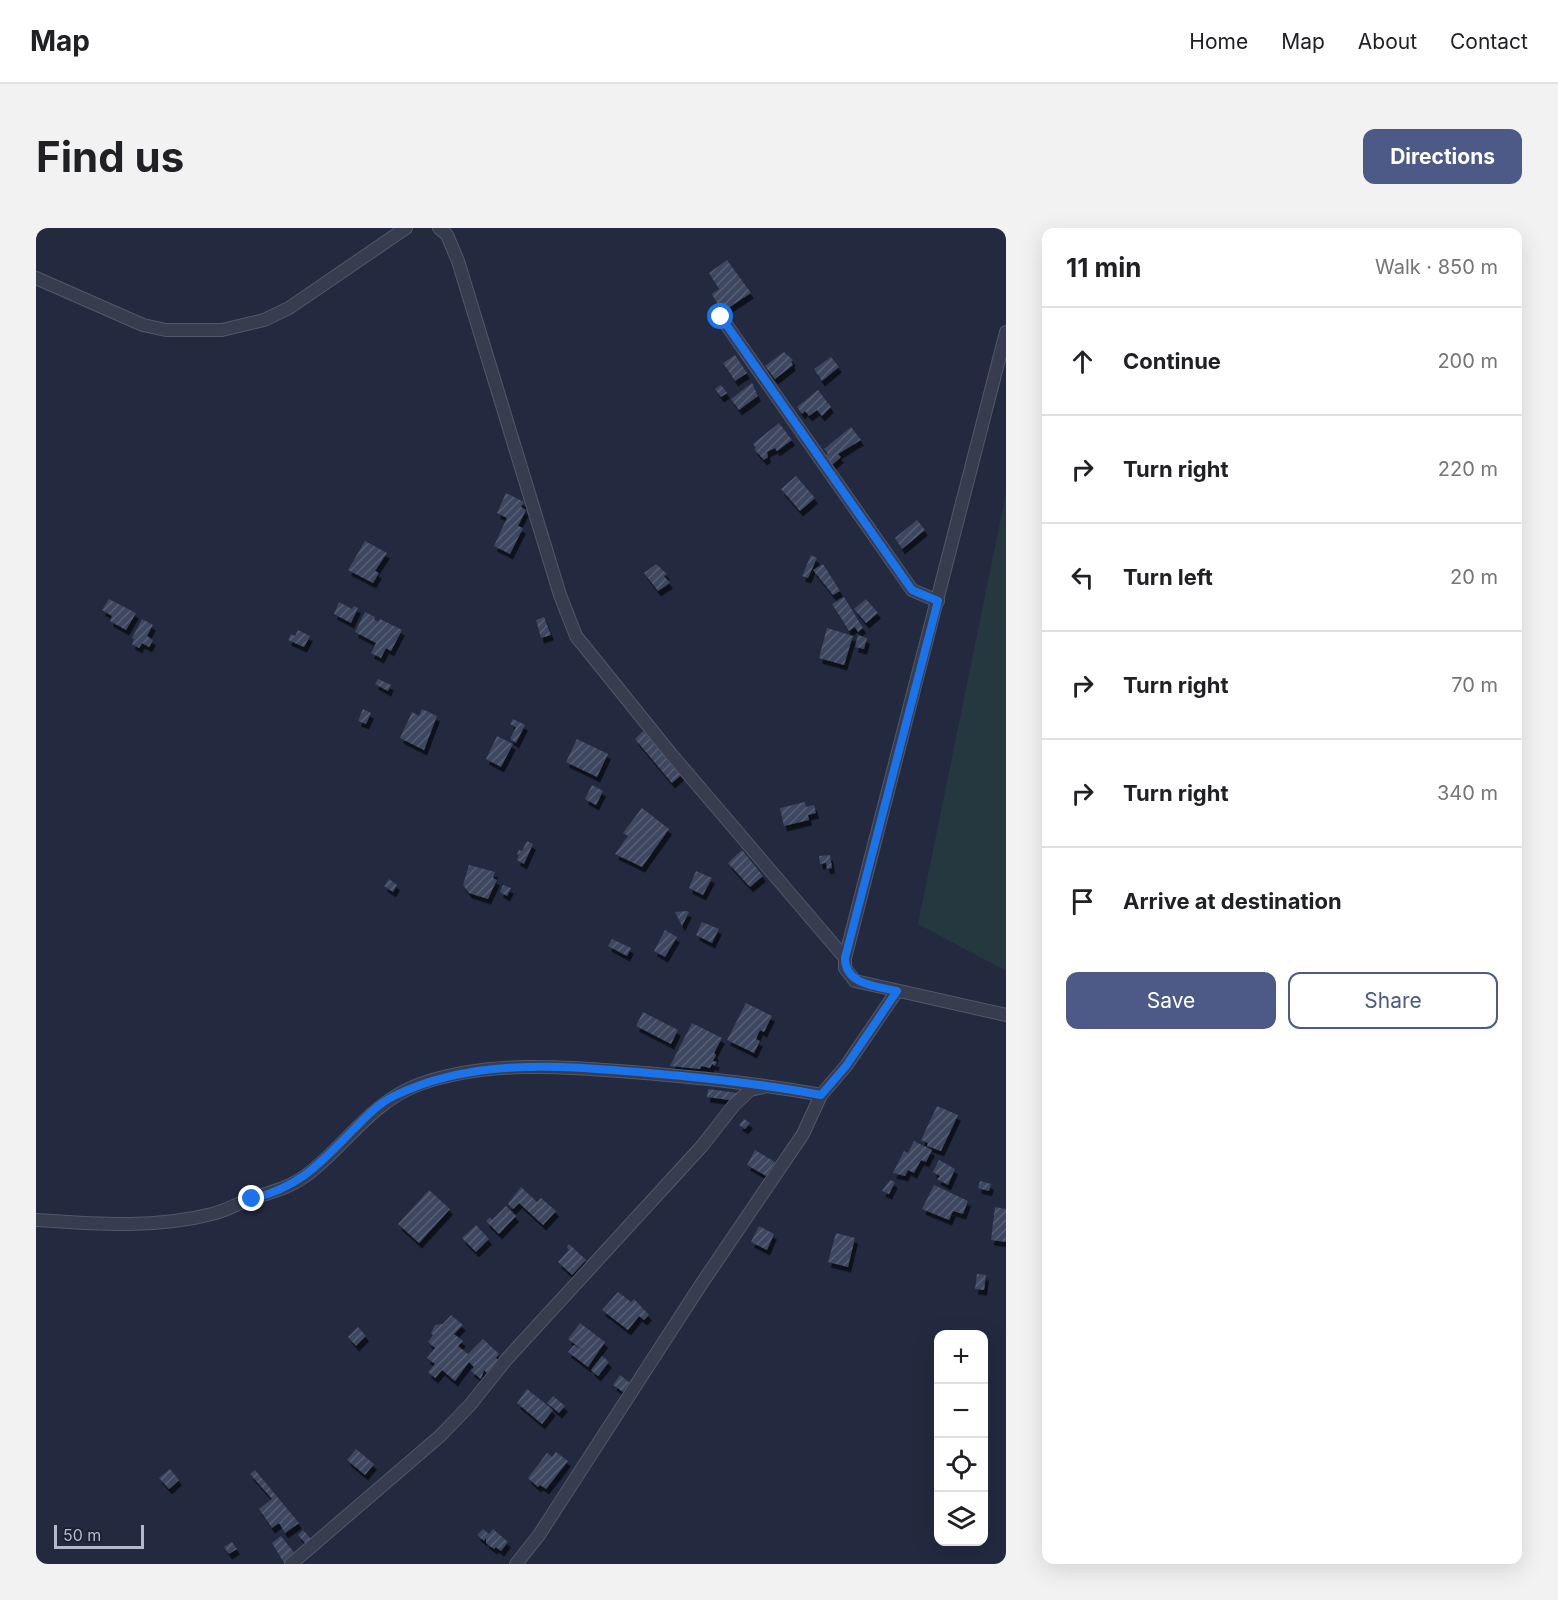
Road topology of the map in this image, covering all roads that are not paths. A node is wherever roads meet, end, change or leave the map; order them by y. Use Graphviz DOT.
graph roads {
  1 [pos="406,228"];
  2 [pos="439,228"];
  3 [pos="36,278"];
  4 [pos="721,317"];
  5 [pos="1006,332"];
  6 [pos="938,601"];
  7 [pos="845,958"];
  8 [pos="897,991"];
  9 [pos="1006,1015"];
  10 [pos="767,1086"];
  11 [pos="821,1095"];
  12 [pos="36,1220"];
  13 [pos="291,1564"];
  14 [pos="516,1564"];
  1 -- 3 [label="street"];
  2 -- 7 [label="street"];
  4 -- 6 [label="street"];
  5 -- 6 [label="street"];
  6 -- 7 [label="street"];
  7 -- 8 [label="street"];
  8 -- 9 [label="street"];
  8 -- 11 [label="street"];
  10 -- 11 [label="street"];
  10 -- 12 [label="street"];
  10 -- 13 [label="street"];
  11 -- 14 [label="street"];
}
